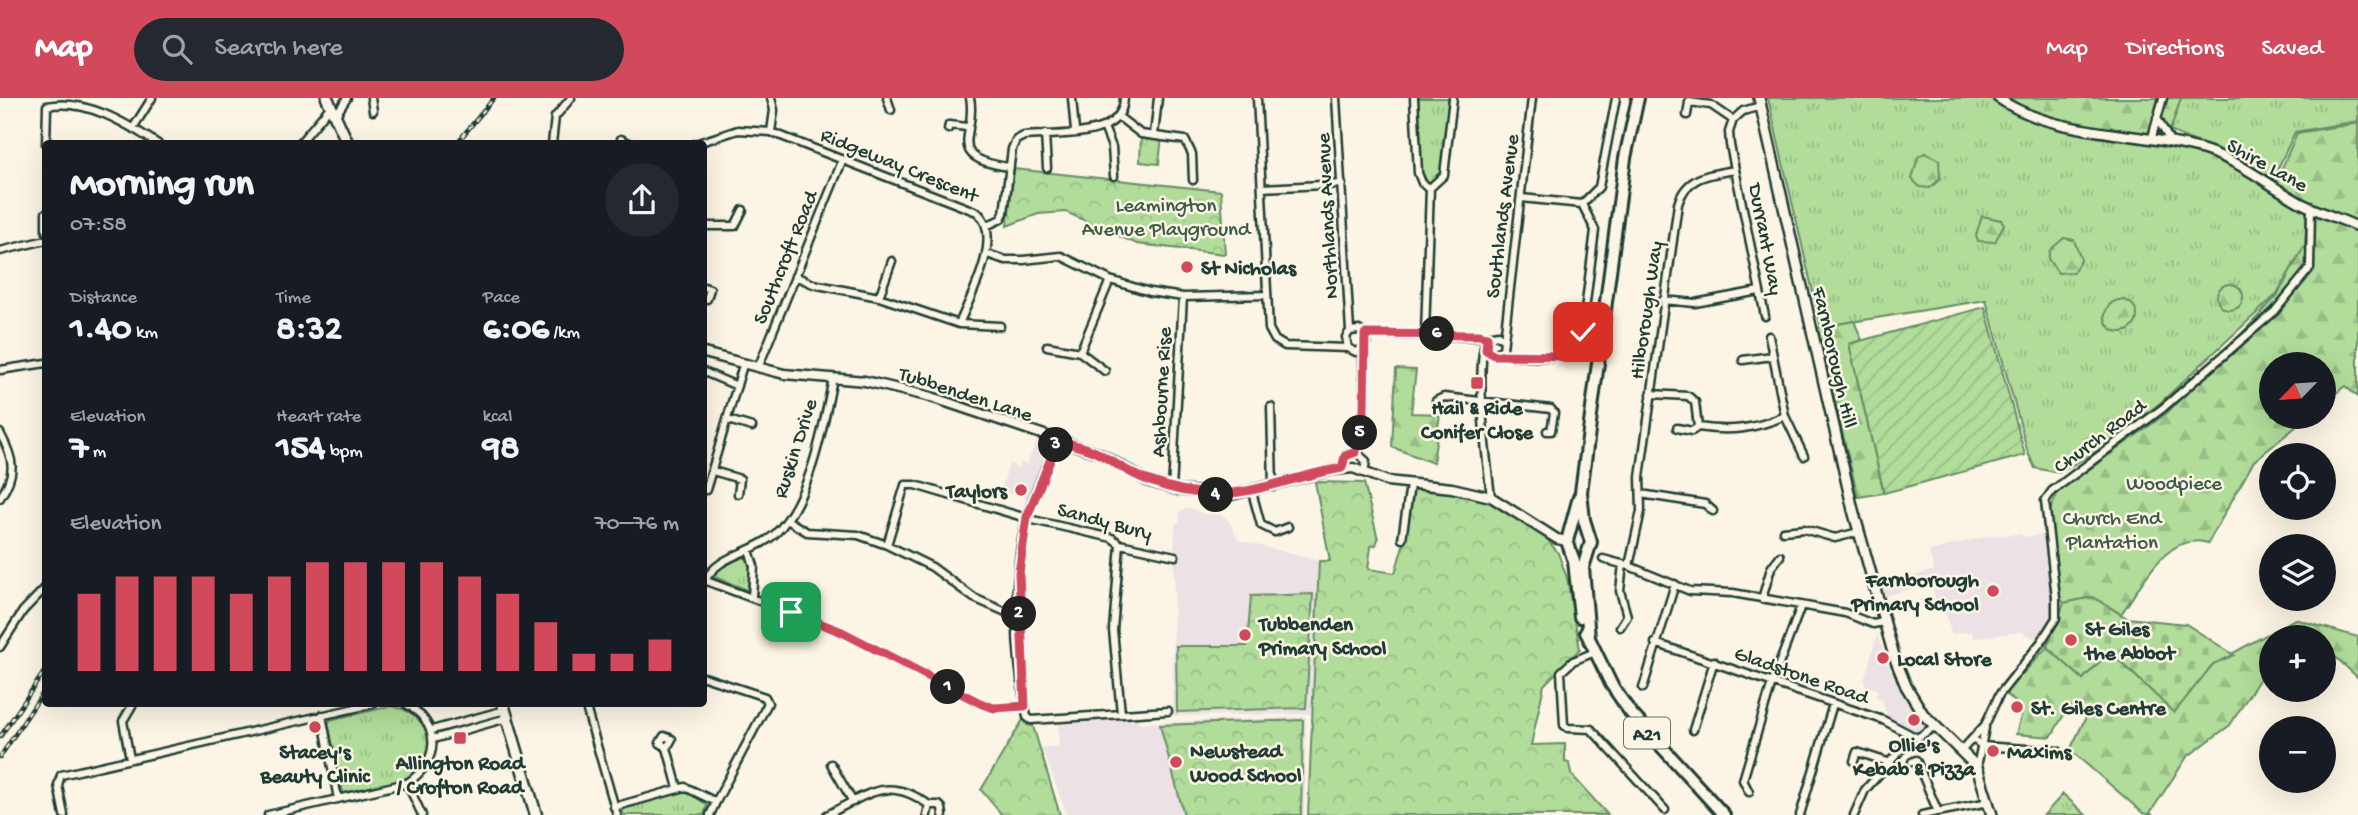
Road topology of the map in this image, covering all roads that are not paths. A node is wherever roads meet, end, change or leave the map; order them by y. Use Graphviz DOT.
graph roads {
  1 [pos="152,98"];
  2 [pos="347,98"];
  3 [pos="372,98"];
  4 [pos="571,98"];
  5 [pos="771,98"];
  6 [pos="887,98"];
  7 [pos="970,98"];
  8 [pos="1072,98"];
  9 [pos="1124,98"];
  10 [pos="1158,98"];
  11 [pos="1257,98"];
  12 [pos="1336,98"];
  13 [pos="1414,98"];
  14 [pos="1453,98"];
  15 [pos="1532,98"];
  16 [pos="1616,98"];
  17 [pos="1638,98"];
  18 [pos="1998,98"];
  19 [pos="2163,98"];
  20 [pos="1689,100"];
  21 [pos="1760,102"];
  22 [pos="331,106"];
  23 [pos="891,110"];
  24 [pos="373,111"];
  25 [pos="1686,115"];
  26 [pos="1119,117"];
  27 [pos="2157,118"];
  28 [pos="1733,120"];
  29 [pos="967,127"];
  30 [pos="1104,127"];
  31 [pos="133,128"];
  32 [pos="948,129"];
  33 [pos="1075,131"];
  34 [pos="771,132"];
  35 [pos="1045,134"];
  36 [pos="1154,135"];
  37 [pos="2152,137"];
  38 [pos="46,140"];
  39 [pos="152,140"];
  40 [pos="302,140"];
  41 [pos="346,140"];
  42 [pos="552,140"];
  43 [pos="707,140"];
  44 [pos="2170,141"];
  45 [pos="843,159"];
  46 [pos="1009,167"];
  47 [pos="1047,168"];
  48 [pos="1735,170"];
  49 [pos="1114,176"];
  50 [pos="1193,180"];
  51 [pos="1342,184"];
  52 [pos="1262,188"];
  53 [pos="1430,188"];
  54 [pos="1521,198"];
  55 [pos="1582,204"];
  56 [pos="2311,208"];
  57 [pos="743,210"];
  58 [pos="707,226"];
  59 [pos="986,226"];
  60 [pos="2358,227"];
  61 [pos="42,241"];
  62 [pos="0,251"];
  63 [pos="987,254"];
  64 [pos="892,261"];
  65 [pos="795,276"];
  66 [pos="1110,280"];
  67 [pos="707,288"];
  68 [pos="1759,291"];
  69 [pos="1267,295"];
  70 [pos="879,297"];
  71 [pos="1183,297"];
  72 [pos="707,299"];
  73 [pos="1663,300"];
  74 [pos="1765,316"];
  75 [pos="959,324"];
  76 [pos="1000,326"];
  77 [pos="1350,331"];
  78 [pos="1425,333"];
  79 [pos="1365,334"];
  80 [pos="1769,336"];
  81 [pos="1487,337"];
  82 [pos="1502,339"];
  83 [pos="1047,346"];
  84 [pos="1348,348"];
  85 [pos="1363,349"];
  86 [pos="1486,350"];
  87 [pos="1080,352"];
  88 [pos="1499,353"];
  89 [pos="707,354"];
  90 [pos="1772,356"];
  91 [pos="1743,360"];
  92 [pos="42,364"];
  93 [pos="743,365"];
  94 [pos="758,368"];
  95 [pos="0,370"];
  96 [pos="1105,371"];
  97 [pos="707,373"];
  98 [pos="833,378"];
  99 [pos="737,386"];
  100 [pos="1651,394"];
  101 [pos="1436,401"];
  102 [pos="1482,401"];
  103 [pos="1271,407"];
  104 [pos="1785,416"];
  105 [pos="728,420"];
  106 [pos="752,427"];
  107 [pos="1698,427"];
  108 [pos="1677,428"];
  109 [pos="1548,431"];
  110 [pos="0,433"];
  111 [pos="1058,441"];
  112 [pos="1356,452"];
  113 [pos="1804,456"];
  114 [pos="1342,468"];
  115 [pos="713,471"];
  116 [pos="1364,472"];
  117 [pos="1409,485"];
  118 [pos="707,487"];
  119 [pos="1273,487"];
  120 [pos="1172,489"];
  121 [pos="1252,492"];
  122 [pos="1581,492"];
  123 [pos="738,494"];
  124 [pos="1641,494"];
  125 [pos="1491,497"];
  126 [pos="0,498"];
  127 [pos="1713,511"];
  128 [pos="1027,517"];
  129 [pos="787,520"];
  130 [pos="1288,527"];
  131 [pos="1783,531"];
  132 [pos="1859,532"];
  133 [pos="1586,533"];
  134 [pos="1402,539"];
  135 [pos="1570,542"];
  136 [pos="1120,544"];
  137 [pos="887,545"];
  138 [pos="749,550"];
  139 [pos="1586,552"];
  140 [pos="1175,556"];
  141 [pos="1780,556"];
  142 [pos="1603,559"];
  143 [pos="1626,565"];
  144 [pos="707,576"];
  145 [pos="707,582"];
  146 [pos="1675,584"];
  147 [pos="42,591"];
  148 [pos="752,597"];
  149 [pos="1762,599"];
  150 [pos="1801,606"];
  151 [pos="1019,612"];
  152 [pos="1884,622"];
  153 [pos="1620,628"];
  154 [pos="1589,638"];
  155 [pos="1655,643"];
  156 [pos="0,647"];
  157 [pos="1595,652"];
  158 [pos="1713,661"];
  159 [pos="707,678"];
  160 [pos="1772,682"];
  161 [pos="1643,688"];
  162 [pos="1833,704"];
  163 [pos="1025,706"];
  164 [pos="131,707"];
  165 [pos="359,707"];
  166 [pos="412,707"];
  167 [pos="586,707"];
  168 [pos="505,710"];
  169 [pos="1168,710"];
  170 [pos="1121,713"];
  171 [pos="322,715"];
  172 [pos="1985,726"];
  173 [pos="1934,727"];
  174 [pos="432,730"];
  175 [pos="1693,730"];
  176 [pos="1913,736"];
  177 [pos="1973,738"];
  178 [pos="433,739"];
  179 [pos="1982,746"];
  180 [pos="667,748"];
  181 [pos="1962,750"];
  182 [pos="2058,751"];
  183 [pos="130,759"];
  184 [pos="1854,761"];
  185 [pos="1912,762"];
  186 [pos="1891,763"];
  187 [pos="831,764"];
  188 [pos="1977,767"];
  189 [pos="407,783"];
  190 [pos="678,788"];
  191 [pos="1749,792"];
  192 [pos="338,799"];
  193 [pos="716,802"];
  194 [pos="853,802"];
  195 [pos="1989,802"];
  196 [pos="929,805"];
  197 [pos="614,807"];
  198 [pos="1665,810"];
  199 [pos="296,812"];
  200 [pos="1938,812"];
  201 [pos="64,815"];
  202 [pos="268,815"];
  203 [pos="422,815"];
  204 [pos="536,815"];
  205 [pos="617,815"];
  206 [pos="710,815"];
  207 [pos="827,815"];
  208 [pos="927,815"];
  209 [pos="943,815"];
  210 [pos="1724,815"];
  211 [pos="1800,815"];
  212 [pos="1854,815"];
  213 [pos="1922,815"];
  214 [pos="1992,815"];
  1 -- 31 [label="street"];
  2 -- 22 [label="street"];
  3 -- 24 [label="street"];
  4 -- 42 [label="street"];
  5 -- 34 [label="street"];
  6 -- 23 [label="street"];
  7 -- 29 [label="street"];
  8 -- 33 [label="street"];
  9 -- 26 [label="street"];
  10 -- 36 [label="street"];
  11 -- 52 [label="street"];
  12 -- 51 [label="street, Northlands Avenue"];
  13 -- 53 [label="street"];
  14 -- 53 [label="street"];
  15 -- 54 [label="street, Southlands Avenue"];
  16 -- 55 [label="street"];
  17 -- 122 [label="highway, A21"];
  18 -- 37 [label="street, Shire Lane"];
  19 -- 27 [label="street"];
  20 -- 25 [label="street"];
  20 -- 28 [label="street"];
  21 -- 28 [label="street"];
  21 -- 132 [label="main road, Farnborough Hill"];
  22 -- 40 [label="street"];
  22 -- 41 [label="main road"];
  26 -- 30 [label="street"];
  26 -- 36 [label="street"];
  27 -- 37 [label="street"];
  27 -- 44 [label="street"];
  28 -- 48 [label="street, Durrant Way"];
  29 -- 32 [label="street"];
  29 -- 46 [label="street"];
  30 -- 33 [label="street"];
  30 -- 49 [label="street"];
  31 -- 38 [label="street"];
  31 -- 39 [label="street"];
  33 -- 35 [label="street"];
  34 -- 43 [label="street, Ridgeway Crescent"];
  34 -- 45 [label="street, Ridgeway Crescent"];
  35 -- 46 [label="street"];
  35 -- 47 [label="street"];
  36 -- 50 [label="street"];
  37 -- 44 [label="street, Shire Lane"];
  44 -- 56 [label="street, Shire Lane"];
  45 -- 59 [label="street, Ridgeway Crescent"];
  45 -- 65 [label="street, Southcroft Road"];
  46 -- 59 [label="street"];
  48 -- 68 [label="street, Durrant Way"];
  48 -- 73 [label="street, Hilborough Way"];
  51 -- 52 [label="street"];
  51 -- 77 [label="street, Northlands Avenue"];
  52 -- 69 [label="street"];
  53 -- 78 [label="street"];
  54 -- 55 [label="street"];
  54 -- 82 [label="street, Southlands Avenue"];
  55 -- 88 [label="street"];
  56 -- 60 [label="street, Shire Lane"];
  56 -- 172 [label="street, Church Road"];
  57 -- 58 [label="street"];
  59 -- 63 [label="street, Ridgeway Crescent"];
  61 -- 62 [label="street"];
  63 -- 66 [label="street"];
  63 -- 75 [label="street, Ridgeway Crescent"];
  64 -- 70 [label="street"];
  65 -- 70 [label="street"];
  65 -- 94 [label="street, Southcroft Road"];
  66 -- 71 [label="street"];
  66 -- 87 [label="street"];
  67 -- 72 [label="street"];
  68 -- 73 [label="street"];
  68 -- 74 [label="street, Durrant Way"];
  69 -- 71 [label="street"];
  69 -- 84 [label="street"];
  70 -- 75 [label="street"];
  71 -- 120 [label="street, Ashbourne Rise"];
  73 -- 100 [label="street, Hilborough Way"];
  75 -- 76 [label="street"];
  77 -- 79 [label="street"];
  77 -- 84 [label="street"];
  78 -- 79 [label="street"];
  78 -- 81 [label="street"];
  79 -- 85 [label="street"];
  80 -- 90 [label="street"];
  81 -- 82 [label="street"];
  81 -- 86 [label="street"];
  82 -- 88 [label="street"];
  83 -- 87 [label="street"];
  84 -- 85 [label="street"];
  85 -- 112 [label="street"];
  86 -- 88 [label="street"];
  86 -- 102 [label="street"];
  87 -- 96 [label="street"];
  89 -- 93 [label="street, Tubbenden Lane"];
  90 -- 91 [label="street"];
  90 -- 104 [label="street"];
  92 -- 95 [label="street"];
  93 -- 94 [label="street, Tubbenden Lane"];
  93 -- 99 [label="street"];
  94 -- 98 [label="street, Tubbenden Lane"];
  97 -- 99 [label="street"];
  98 -- 111 [label="street, Tubbenden Lane"];
  98 -- 129 [label="street, Ruskin Drive"];
  99 -- 105 [label="street"];
  100 -- 107 [label="street"];
  100 -- 124 [label="street, Hilborough Way"];
  101 -- 102 [label="street"];
  102 -- 109 [label="street"];
  102 -- 125 [label="street"];
  103 -- 119 [label="street"];
  104 -- 107 [label="street"];
  104 -- 113 [label="street"];
  105 -- 106 [label="street"];
  105 -- 115 [label="street"];
  107 -- 108 [label="street"];
  110 -- 126 [label="street"];
  111 -- 120 [label="street, Tubbenden Lane"];
  111 -- 128 [label="street"];
  112 -- 114 [label="street"];
  112 -- 116 [label="street"];
  114 -- 116 [label="street, Tubbenden Lane"];
  114 -- 119 [label="street, Tubbenden Lane"];
  115 -- 118 [label="street"];
  115 -- 123 [label="street"];
  116 -- 117 [label="street, Tubbenden Lane"];
  117 -- 125 [label="street, Tubbenden Lane"];
  117 -- 134 [label="street"];
  119 -- 121 [label="street, Tubbenden Lane"];
  120 -- 121 [label="street, Tubbenden Lane"];
  121 -- 130 [label="street"];
  122 -- 133 [label="highway, A21"];
  122 -- 135 [label="highway, A21"];
  124 -- 127 [label="street"];
  124 -- 143 [label="street, Hilborough Way"];
  125 -- 135 [label="street, Tubbenden Lane"];
  128 -- 136 [label="street, Sandy Bury"];
  128 -- 137 [label="street, Sandy Bury"];
  128 -- 151 [label="street"];
  129 -- 137 [label="street"];
  129 -- 138 [label="street, Ruskin Drive"];
  131 -- 132 [label="street"];
  132 -- 152 [label="main road, Farnborough Hill"];
  133 -- 135 [label="highway"];
  133 -- 139 [label="highway"];
  135 -- 139 [label="highway"];
  135 -- 154 [label="highway, A21"];
  136 -- 140 [label="street, Sandy Bury"];
  136 -- 170 [label="street"];
  137 -- 151 [label="street"];
  138 -- 144 [label="street, Ruskin Drive"];
  138 -- 148 [label="street"];
  139 -- 154 [label="highway, A21"];
  141 -- 149 [label="street"];
  142 -- 143 [label="street"];
  143 -- 146 [label="street"];
  143 -- 153 [label="street, Hilborough Way"];
  145 -- 148 [label="street"];
  146 -- 149 [label="street"];
  146 -- 155 [label="street"];
  147 -- 156 [label="street"];
  148 -- 163 [label="street"];
  149 -- 150 [label="street"];
  150 -- 152 [label="street"];
  150 -- 160 [label="street"];
  151 -- 163 [label="street"];
  152 -- 173 [label="main road, Farnborough Hill"];
  154 -- 157 [label="highway, A21"];
  155 -- 158 [label="street, Gladstone Road"];
  155 -- 161 [label="street"];
  157 -- 198 [label="street"];
  157 -- 210 [label="highway, A21"];
  158 -- 160 [label="street, Gladstone Road"];
  158 -- 175 [label="street"];
  159 -- 193 [label="street"];
  160 -- 162 [label="street, Gladstone Road"];
  160 -- 191 [label="street"];
  162 -- 176 [label="street, Gladstone Road"];
  162 -- 211 [label="street"];
  163 -- 170 [label="street"];
  164 -- 183 [label="street"];
  165 -- 171 [label="street"];
  166 -- 174 [label="street"];
  167 -- 197 [label="street"];
  168 -- 174 [label="street"];
  168 -- 178 [label="street"];
  168 -- 204 [label="main road"];
  169 -- 170 [label="street"];
  171 -- 183 [label="street"];
  171 -- 192 [label="street"];
  172 -- 177 [label="street, Church Road"];
  172 -- 179 [label="street, Church Road"];
  173 -- 176 [label="street"];
  173 -- 181 [label="main road, Farnborough Hill"];
  174 -- 178 [label="street"];
  176 -- 186 [label="street"];
  177 -- 179 [label="street"];
  177 -- 181 [label="street, Church Road"];
  178 -- 189 [label="street"];
  179 -- 182 [label="street"];
  179 -- 188 [label="street, Church Road"];
  180 -- 190 [label="street"];
  181 -- 188 [label="main road, Farnborough Hill"];
  183 -- 201 [label="street"];
  184 -- 186 [label="street"];
  185 -- 200 [label="street"];
  186 -- 212 [label="street"];
  187 -- 194 [label="street"];
  188 -- 195 [label="main road"];
  189 -- 192 [label="street"];
  189 -- 203 [label="street"];
  190 -- 193 [label="street"];
  190 -- 197 [label="street"];
  192 -- 199 [label="street"];
  193 -- 206 [label="street"];
  194 -- 196 [label="street"];
  194 -- 207 [label="street"];
  195 -- 200 [label="street"];
  195 -- 214 [label="main road"];
  196 -- 208 [label="street"];
  196 -- 209 [label="street"];
  197 -- 205 [label="street"];
  199 -- 202 [label="street"];
  200 -- 213 [label="street"];
}
